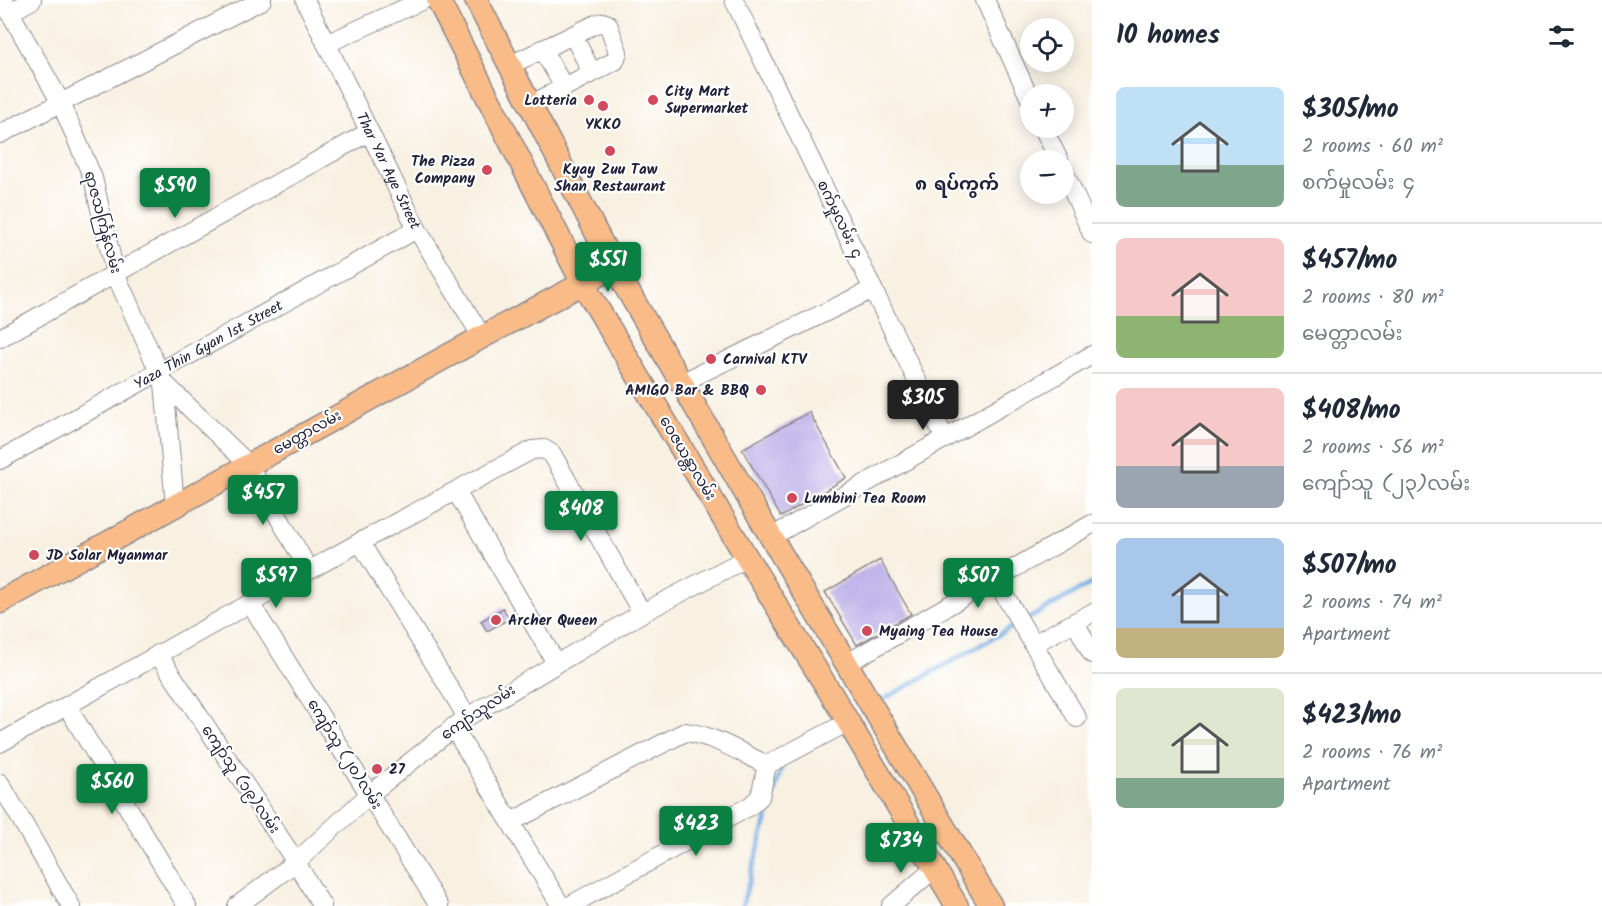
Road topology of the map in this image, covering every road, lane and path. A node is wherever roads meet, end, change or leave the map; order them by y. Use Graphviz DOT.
graph roads {
  1 [pos="32,0"];
  2 [pos="262,0"];
  3 [pos="305,0"];
  4 [pos="423,0"];
  5 [pos="438,0"];
  6 [pos="476,0"];
  7 [pos="734,0"];
  8 [pos="985,0"];
  9 [pos="6,6"];
  10 [pos="573,35"];
  11 [pos="326,44"];
  12 [pos="542,49"];
  13 [pos="510,65"];
  14 [pos="592,73"];
  15 [pos="1023,84"];
  16 [pos="564,87"];
  17 [pos="61,103"];
  18 [pos="530,105"];
  19 [pos="369,132"];
  20 [pos="0,134"];
  21 [pos="1074,194"];
  22 [pos="417,229"];
  23 [pos="1092,234"];
  24 [pos="614,267"];
  25 [pos="115,273"];
  26 [pos="584,284"];
  27 [pos="873,289"];
  28 [pos="482,337"];
  29 [pos="0,338"];
  30 [pos="1092,355"];
  31 [pos="161,377"];
  32 [pos="681,383"];
  33 [pos="945,439"];
  34 [pos="0,460"];
  35 [pos="248,464"];
  36 [pos="456,492"];
  37 [pos="175,505"];
  38 [pos="1092,524"];
  39 [pos="771,537"];
  40 [pos="360,542"];
  41 [pos="747,558"];
  42 [pos="309,570"];
  43 [pos="995,579"];
  44 [pos="0,602"];
  45 [pos="250,603"];
  46 [pos="642,613"];
  47 [pos="1092,613"];
  48 [pos="1075,622"];
  49 [pos="1033,644"];
  50 [pos="158,654"];
  51 [pos="1092,654"];
  52 [pos="556,663"];
  53 [pos="846,663"];
  54 [pos="68,706"];
  55 [pos="1077,718"];
  56 [pos="460,722"];
  57 [pos="848,722"];
  58 [pos="0,743"];
  59 [pos="767,765"];
  60 [pos="0,783"];
  61 [pos="370,794"];
  62 [pos="932,807"];
  63 [pos="906,821"];
  64 [pos="511,822"];
  65 [pos="296,862"];
  66 [pos="934,869"];
  67 [pos="72,906"];
  68 [pos="187,906"];
  69 [pos="237,906"];
  70 [pos="322,906"];
  71 [pos="440,906"];
  72 [pos="561,906"];
  73 [pos="569,906"];
  74 [pos="891,906"];
  75 [pos="957,906"];
  76 [pos="991,906"];
  1 -- 9 [label="street"];
  2 -- 17 [label="street"];
  3 -- 11 [label="street, Thar Yar Aye Street"];
  4 -- 11 [label="street"];
  5 -- 26 [label="main road, ဝေဇယန္တာလမ်း"];
  6 -- 13 [label="main road"];
  7 -- 27 [label="street, စက်မှုလမ်း ၄"];
  8 -- 15 [label="street"];
  9 -- 17 [label="street, ရာဇသင်္ကြန်လမ်း"];
  10 -- 12 [label="street"];
  10 -- 14 [label="street"];
  10 -- 14 [label="street"];
  11 -- 19 [label="street, Thar Yar Aye Street"];
  12 -- 13 [label="street"];
  12 -- 16 [label="street"];
  13 -- 18 [label="main road"];
  14 -- 16 [label="street"];
  16 -- 18 [label="street"];
  17 -- 20 [label="street"];
  17 -- 25 [label="street, ရာဇသင်္ကြန်လမ်း"];
  18 -- 24 [label="main road"];
  19 -- 22 [label="street, Thar Yar Aye Street"];
  19 -- 25 [label="street"];
  21 -- 23 [label="street"];
  22 -- 28 [label="street, Thar Yar Aye Street"];
  22 -- 31 [label="street, Yaza Thin Gyan 1st Street"];
  24 -- 26 [label="main road, မေတ္တာလမ်း"];
  24 -- 32 [label="main road"];
  25 -- 29 [label="street"];
  25 -- 31 [label="street, ရာဇသင်္ကြန်လမ်း"];
  26 -- 28 [label="main road, မေတ္တာလမ်း"];
  26 -- 41 [label="main road, ဝေဇယန္တာလမ်း"];
  27 -- 32 [label="street"];
  27 -- 33 [label="street, စက်မှုလမ်း ၄"];
  28 -- 35 [label="main road, မေတ္တာလမ်း"];
  30 -- 33 [label="street"];
  31 -- 34 [label="street, Yaza Thin Gyan 1st Street"];
  31 -- 35 [label="street"];
  31 -- 37 [label="street"];
  32 -- 39 [label="main road"];
  33 -- 39 [label="street"];
  35 -- 37 [label="main road, မေတ္တာလမ်း"];
  35 -- 42 [label="street"];
  36 -- 40 [label="street"];
  36 -- 46 [label="street"];
  36 -- 52 [label="street"];
  37 -- 44 [label="main road, မေတ္တာလမ်း"];
  38 -- 43 [label="street"];
  39 -- 53 [label="main road"];
  40 -- 42 [label="street"];
  40 -- 56 [label="street"];
  41 -- 46 [label="street, ကျော်သူလမ်း"];
  41 -- 57 [label="main road, ဝေဇယန္တာလမ်း"];
  42 -- 45 [label="street"];
  43 -- 49 [label="street"];
  43 -- 53 [label="street"];
  45 -- 50 [label="street"];
  45 -- 61 [label="street, ကျော်သူ (၂၀)လမ်း"];
  46 -- 52 [label="street, ကျော်သူလမ်း"];
  47 -- 48 [label="street"];
  48 -- 49 [label="street"];
  48 -- 51 [label="street"];
  49 -- 55 [label="street"];
  50 -- 54 [label="street"];
  50 -- 65 [label="street, ကျော်သူ (၁၉)လမ်း"];
  52 -- 56 [label="street, ကျော်သူလမ်း"];
  53 -- 62 [label="main road"];
  54 -- 58 [label="street"];
  54 -- 68 [label="street"];
  56 -- 61 [label="street, ကျော်သူလမ်း"];
  56 -- 64 [label="street"];
  57 -- 59 [label="street"];
  57 -- 63 [label="main road, ဝေဇယန္တာလမ်း"];
  59 -- 64 [label="street"];
  59 -- 73 [label="street"];
  60 -- 67 [label="street"];
  61 -- 65 [label="street, ကျော်သူလမ်း"];
  61 -- 71 [label="street, ကျော်သူ (၂၀)လမ်း"];
  62 -- 63 [label="main road"];
  62 -- 76 [label="main road"];
  63 -- 66 [label="main road, ဝေဇယန္တာလမ်း"];
  64 -- 72 [label="street"];
  65 -- 69 [label="street, ကျော်သူလမ်း"];
  65 -- 70 [label="street, ကျော်သူ (၁၉)လမ်း"];
  66 -- 74 [label="street"];
  66 -- 75 [label="main road, ဝေဇယန္တာလမ်း"];
}
